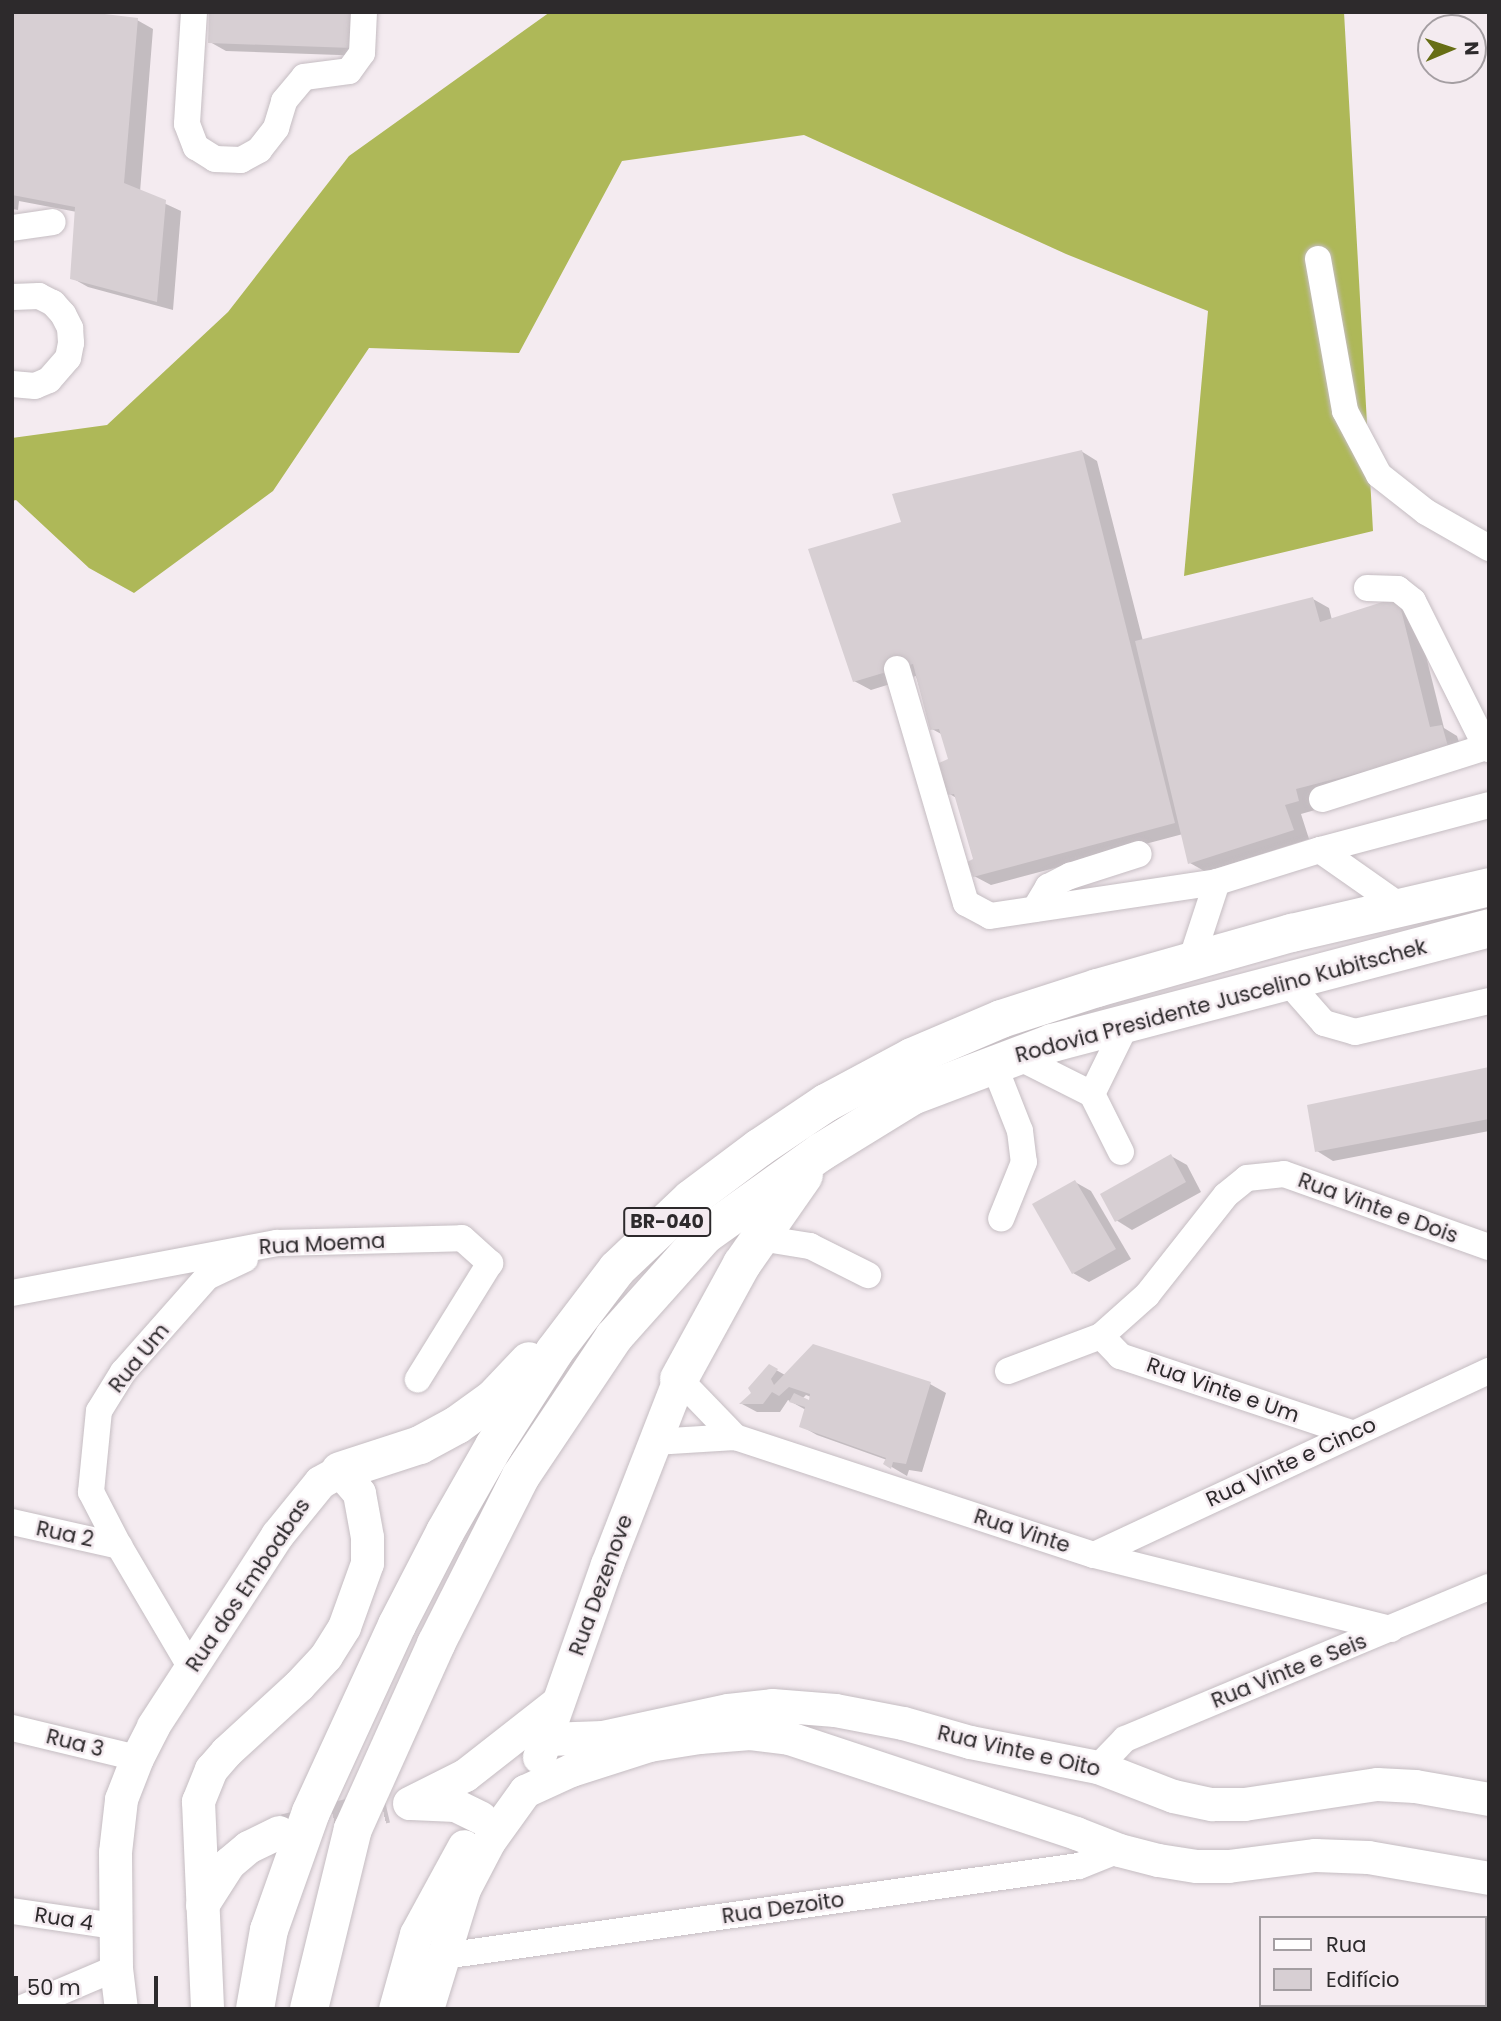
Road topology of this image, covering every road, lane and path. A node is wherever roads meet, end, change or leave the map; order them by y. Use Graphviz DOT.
graph roads {
  1 [pos="194,12"];
  2 [pos="364,12"];
  3 [pos="52,222"];
  4 [pos="12,228"];
  5 [pos="1318,259"];
  6 [pos="12,297"];
  7 [pos="12,384"];
  8 [pos="1489,548"];
  9 [pos="1367,587"];
  10 [pos="897,669"];
  11 [pos="1488,748"];
  12 [pos="1322,799"];
  13 [pos="1489,805"];
  14 [pos="1320,850"];
  15 [pos="1139,854"];
  16 [pos="1217,882"];
  17 [pos="1489,887"];
  18 [pos="1035,909"];
  19 [pos="1404,909"];
  20 [pos="1489,928"];
  21 [pos="1191,961"];
  22 [pos="1287,981"];
  23 [pos="1489,1001"];
  24 [pos="1127,1023"];
  25 [pos="1005,1061"];
  26 [pos="1092,1094"];
  27 [pos="821,1152"];
  28 [pos="1121,1152"];
  29 [pos="1001,1219"];
  30 [pos="760,1238"];
  31 [pos="276,1243"];
  32 [pos="1489,1247"];
  33 [pos="617,1269"];
  34 [pos="868,1275"];
  35 [pos="12,1293"];
  36 [pos="1101,1336"];
  37 [pos="1007,1371"];
  38 [pos="1489,1371"];
  39 [pos="418,1379"];
  40 [pos="679,1379"];
  41 [pos="1352,1433"];
  42 [pos="736,1437"];
  43 [pos="654,1442"];
  44 [pos="340,1471"];
  45 [pos="12,1522"];
  46 [pos="119,1546"];
  47 [pos="1094,1555"];
  48 [pos="1489,1587"];
  49 [pos="1391,1629"];
  50 [pos="191,1668"];
  51 [pos="558,1702"];
  52 [pos="12,1728"];
  53 [pos="547,1739"];
  54 [pos="137,1758"];
  55 [pos="1098,1767"];
  56 [pos="525,1791"];
  57 [pos="1489,1799"];
  58 [pos="480,1817"];
  59 [pos="279,1832"];
  60 [pos="1119,1850"];
  61 [pos="1489,1878"];
  62 [pos="202,1905"];
  63 [pos="12,1911"];
  64 [pos="115,1926"];
  65 [pos="444,1956"];
  66 [pos="116,1968"];
  67 [pos="20,2009"];
  68 [pos="121,2009"];
  69 [pos="207,2009"];
  70 [pos="255,2009"];
  71 [pos="309,2009"];
  72 [pos="395,2009"];
  73 [pos="427,2009"];
  1 -- 2 [label="street"];
  3 -- 4 [label="street"];
  5 -- 8 [label="street"];
  6 -- 7 [label="street"];
  9 -- 11 [label="street"];
  10 -- 18 [label="street"];
  11 -- 12 [label="street"];
  13 -- 14 [label="street"];
  14 -- 16 [label="street"];
  14 -- 19 [label="street"];
  15 -- 18 [label="street"];
  16 -- 18 [label="street"];
  16 -- 21 [label="street"];
  17 -- 19 [label="highway, Rodovia Presidente Juscelino Kubitschek / BR-040"];
  19 -- 21 [label="highway, Rodovia Presidente Juscelino Kubitschek / BR-040"];
  20 -- 22 [label="highway, Rodovia Presidente Juscelino Kubitschek / BR-040"];
  21 -- 33 [label="highway, Rodovia Presidente Juscelino Kubitschek / BR-040"];
  22 -- 23 [label="street"];
  22 -- 24 [label="highway, Rodovia Presidente Juscelino Kubitschek / BR-040"];
  24 -- 25 [label="highway, Rodovia Presidente Juscelino Kubitschek / BR-040"];
  24 -- 26 [label="street"];
  25 -- 26 [label="street"];
  25 -- 27 [label="highway, Rodovia Presidente Juscelino Kubitschek / BR-040"];
  25 -- 29 [label="street"];
  26 -- 28 [label="street"];
  27 -- 30 [label="highway"];
  27 -- 71 [label="highway, Rodovia Presidente Juscelino Kubitschek / BR-040"];
  30 -- 34 [label="street"];
  30 -- 40 [label="highway"];
  31 -- 35 [label="street, Rua Moema"];
  31 -- 39 [label="street, Rua Moema"];
  31 -- 46 [label="street, Rua Um"];
  32 -- 36 [label="street, Rua Vinte e Dois"];
  33 -- 44 [label="highway"];
  33 -- 70 [label="highway, Rodovia Presidente Juscelino Kubitschek / BR-040"];
  36 -- 37 [label="street, Rua Vinte e Dois"];
  36 -- 41 [label="street, Rua Vinte e Um"];
  38 -- 41 [label="street, Rua Vinte e Cinco"];
  40 -- 42 [label="street, Rua Vinte"];
  40 -- 43 [label="main road, Rua Dezenove"];
  41 -- 47 [label="street, Rua Vinte e Cinco"];
  42 -- 43 [label="street"];
  42 -- 47 [label="street, Rua Vinte"];
  43 -- 51 [label="main road, Rua Dezenove"];
  44 -- 50 [label="main road, Rua dos Emboabas"];
  44 -- 62 [label="main road"];
  45 -- 46 [label="street, Rua 2"];
  46 -- 50 [label="street, Rua Um"];
  47 -- 49 [label="street, Rua Vinte"];
  48 -- 49 [label="street, Rua Vinte e Seis"];
  49 -- 55 [label="street, Rua Vinte e Seis"];
  50 -- 54 [label="main road, Rua dos Emboabas"];
  51 -- 53 [label="main road, Rua Dezenove"];
  51 -- 58 [label="main road"];
  52 -- 54 [label="street, Rua 3"];
  53 -- 55 [label="main road, Rua Vinte e Oito"];
  53 -- 56 [label="main road, Rua Dezenove"];
  53 -- 58 [label="main road"];
  54 -- 64 [label="main road, Rua dos Emboabas"];
  55 -- 57 [label="main road, Rua Vinte e Oito"];
  56 -- 60 [label="main road, Rua Dezenove"];
  56 -- 65 [label="main road, Rua Dezenove"];
  58 -- 72 [label="main road"];
  59 -- 62 [label="main road"];
  60 -- 61 [label="main road"];
  60 -- 65 [label="street, Rua Dezoito"];
  62 -- 69 [label="main road"];
  63 -- 64 [label="street, Rua 4"];
  64 -- 66 [label="main road, Rua dos Emboabas"];
  65 -- 73 [label="main road, Rua Dezenove"];
  66 -- 67 [label="street"];
  66 -- 68 [label="main road, Rua dos Emboabas"];
}
